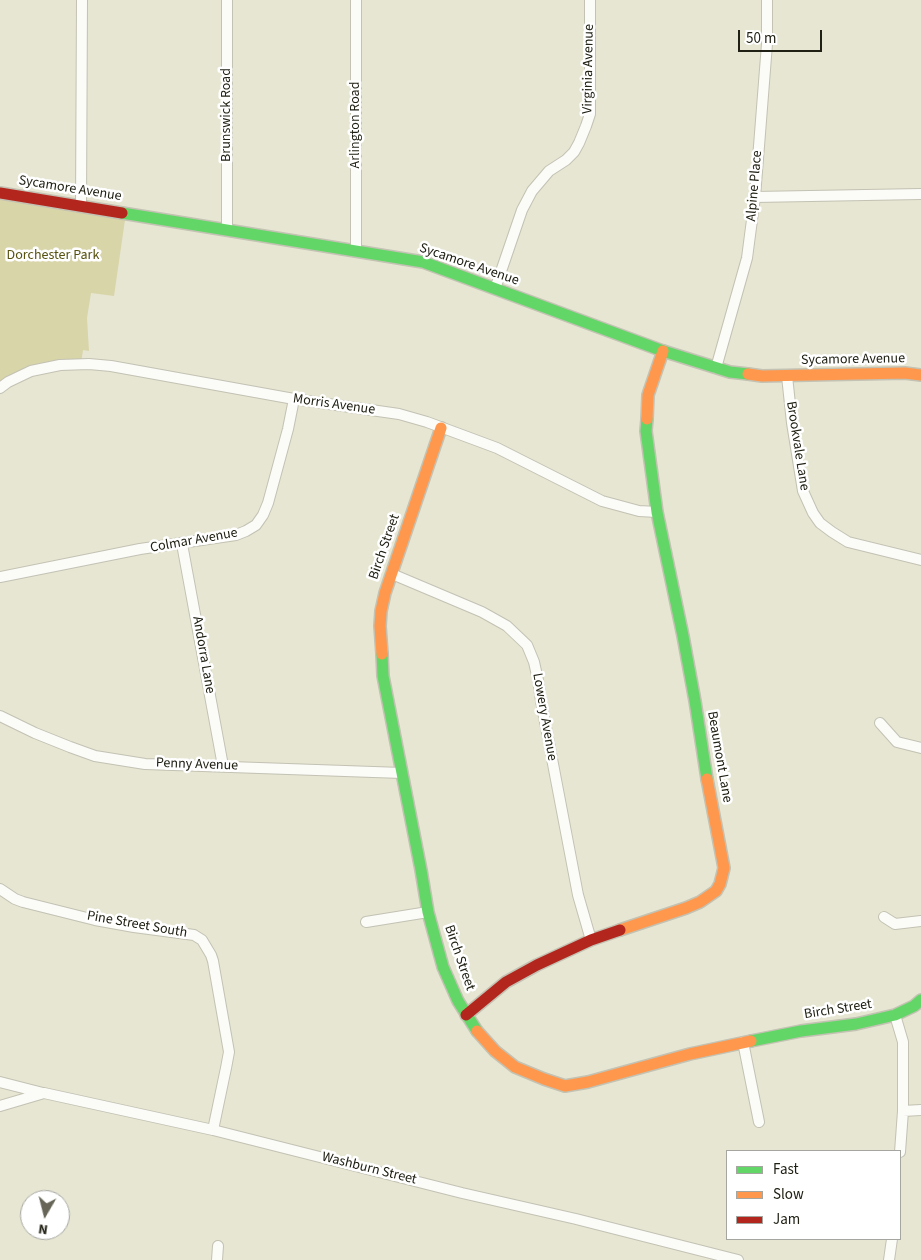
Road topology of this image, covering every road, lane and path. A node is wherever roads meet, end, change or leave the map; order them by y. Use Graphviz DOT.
graph roads {
  1 [pos="82,0"];
  2 [pos="227,0"];
  3 [pos="356,0"];
  4 [pos="590,0"];
  5 [pos="767,0"];
  6 [pos="0,193"];
  7 [pos="921,194"];
  8 [pos="755,197"];
  9 [pos="81,206"];
  10 [pos="227,230"];
  11 [pos="356,251"];
  12 [pos="495,289"];
  13 [pos="663,351"];
  14 [pos="716,368"];
  15 [pos="921,375"];
  16 [pos="787,376"];
  17 [pos="0,388"];
  18 [pos="294,399"];
  19 [pos="441,428"];
  20 [pos="657,512"];
  21 [pos="182,544"];
  22 [pos="921,560"];
  23 [pos="392,574"];
  24 [pos="0,577"];
  25 [pos="0,716"];
  26 [pos="880,723"];
  27 [pos="921,748"];
  28 [pos="223,766"];
  29 [pos="402,773"];
  30 [pos="0,889"];
  31 [pos="428,912"];
  32 [pos="884,917"];
  33 [pos="921,921"];
  34 [pos="366,922"];
  35 [pos="591,940"];
  36 [pos="921,1000"];
  37 [pos="466,1015"];
  38 [pos="896,1015"];
  39 [pos="743,1042"];
  40 [pos="0,1082"];
  41 [pos="44,1093"];
  42 [pos="0,1106"];
  43 [pos="921,1110"];
  44 [pos="903,1111"];
  45 [pos="759,1122"];
  46 [pos="213,1130"];
  47 [pos="900,1150"];
  48 [pos="892,1240"];
  49 [pos="218,1246"];
  50 [pos="217,1260"];
  51 [pos="738,1260"];
  52 [pos="889,1260"];
  1 -- 9 [label="street"];
  2 -- 10 [label="street, Brunswick Road"];
  3 -- 11 [label="street, Arlington Road"];
  4 -- 12 [label="street, Virginia Avenue"];
  5 -- 8 [label="street, Alpine Place"];
  6 -- 9 [label="street, Sycamore Avenue"];
  7 -- 8 [label="street"];
  8 -- 14 [label="street, Alpine Place"];
  9 -- 10 [label="street, Sycamore Avenue"];
  10 -- 11 [label="street, Sycamore Avenue"];
  11 -- 12 [label="street, Sycamore Avenue"];
  12 -- 13 [label="street, Sycamore Avenue"];
  13 -- 14 [label="street, Sycamore Avenue"];
  13 -- 20 [label="street, Beaumont Lane"];
  14 -- 16 [label="street, Sycamore Avenue"];
  15 -- 16 [label="street, Sycamore Avenue"];
  16 -- 22 [label="street, Brookvale Lane"];
  17 -- 18 [label="street, Morris Avenue"];
  18 -- 19 [label="street, Morris Avenue"];
  18 -- 21 [label="street, Colmar Avenue"];
  19 -- 20 [label="street, Morris Avenue"];
  19 -- 23 [label="street, Birch Street"];
  20 -- 35 [label="street, Beaumont Lane"];
  21 -- 24 [label="street, Colmar Avenue"];
  21 -- 28 [label="street, Andorra Lane"];
  23 -- 29 [label="street, Birch Street"];
  23 -- 35 [label="street, Lowery Avenue"];
  25 -- 28 [label="street, Penny Avenue"];
  26 -- 27 [label="street"];
  28 -- 29 [label="street, Penny Avenue"];
  29 -- 31 [label="street, Birch Street"];
  30 -- 46 [label="street, Pine Street South"];
  31 -- 34 [label="street"];
  31 -- 37 [label="street, Birch Street"];
  32 -- 33 [label="street"];
  35 -- 37 [label="street, Beaumont Lane"];
  36 -- 38 [label="street, Birch Street"];
  37 -- 39 [label="street, Birch Street"];
  38 -- 39 [label="street, Birch Street"];
  38 -- 44 [label="street"];
  39 -- 45 [label="street"];
  40 -- 41 [label="street"];
  41 -- 42 [label="street, Washburn Street"];
  41 -- 46 [label="street, Washburn Street"];
  43 -- 44 [label="street"];
  44 -- 47 [label="street"];
  46 -- 51 [label="street, Washburn Street"];
  48 -- 52 [label="street"];
  49 -- 50 [label="street"];
}
